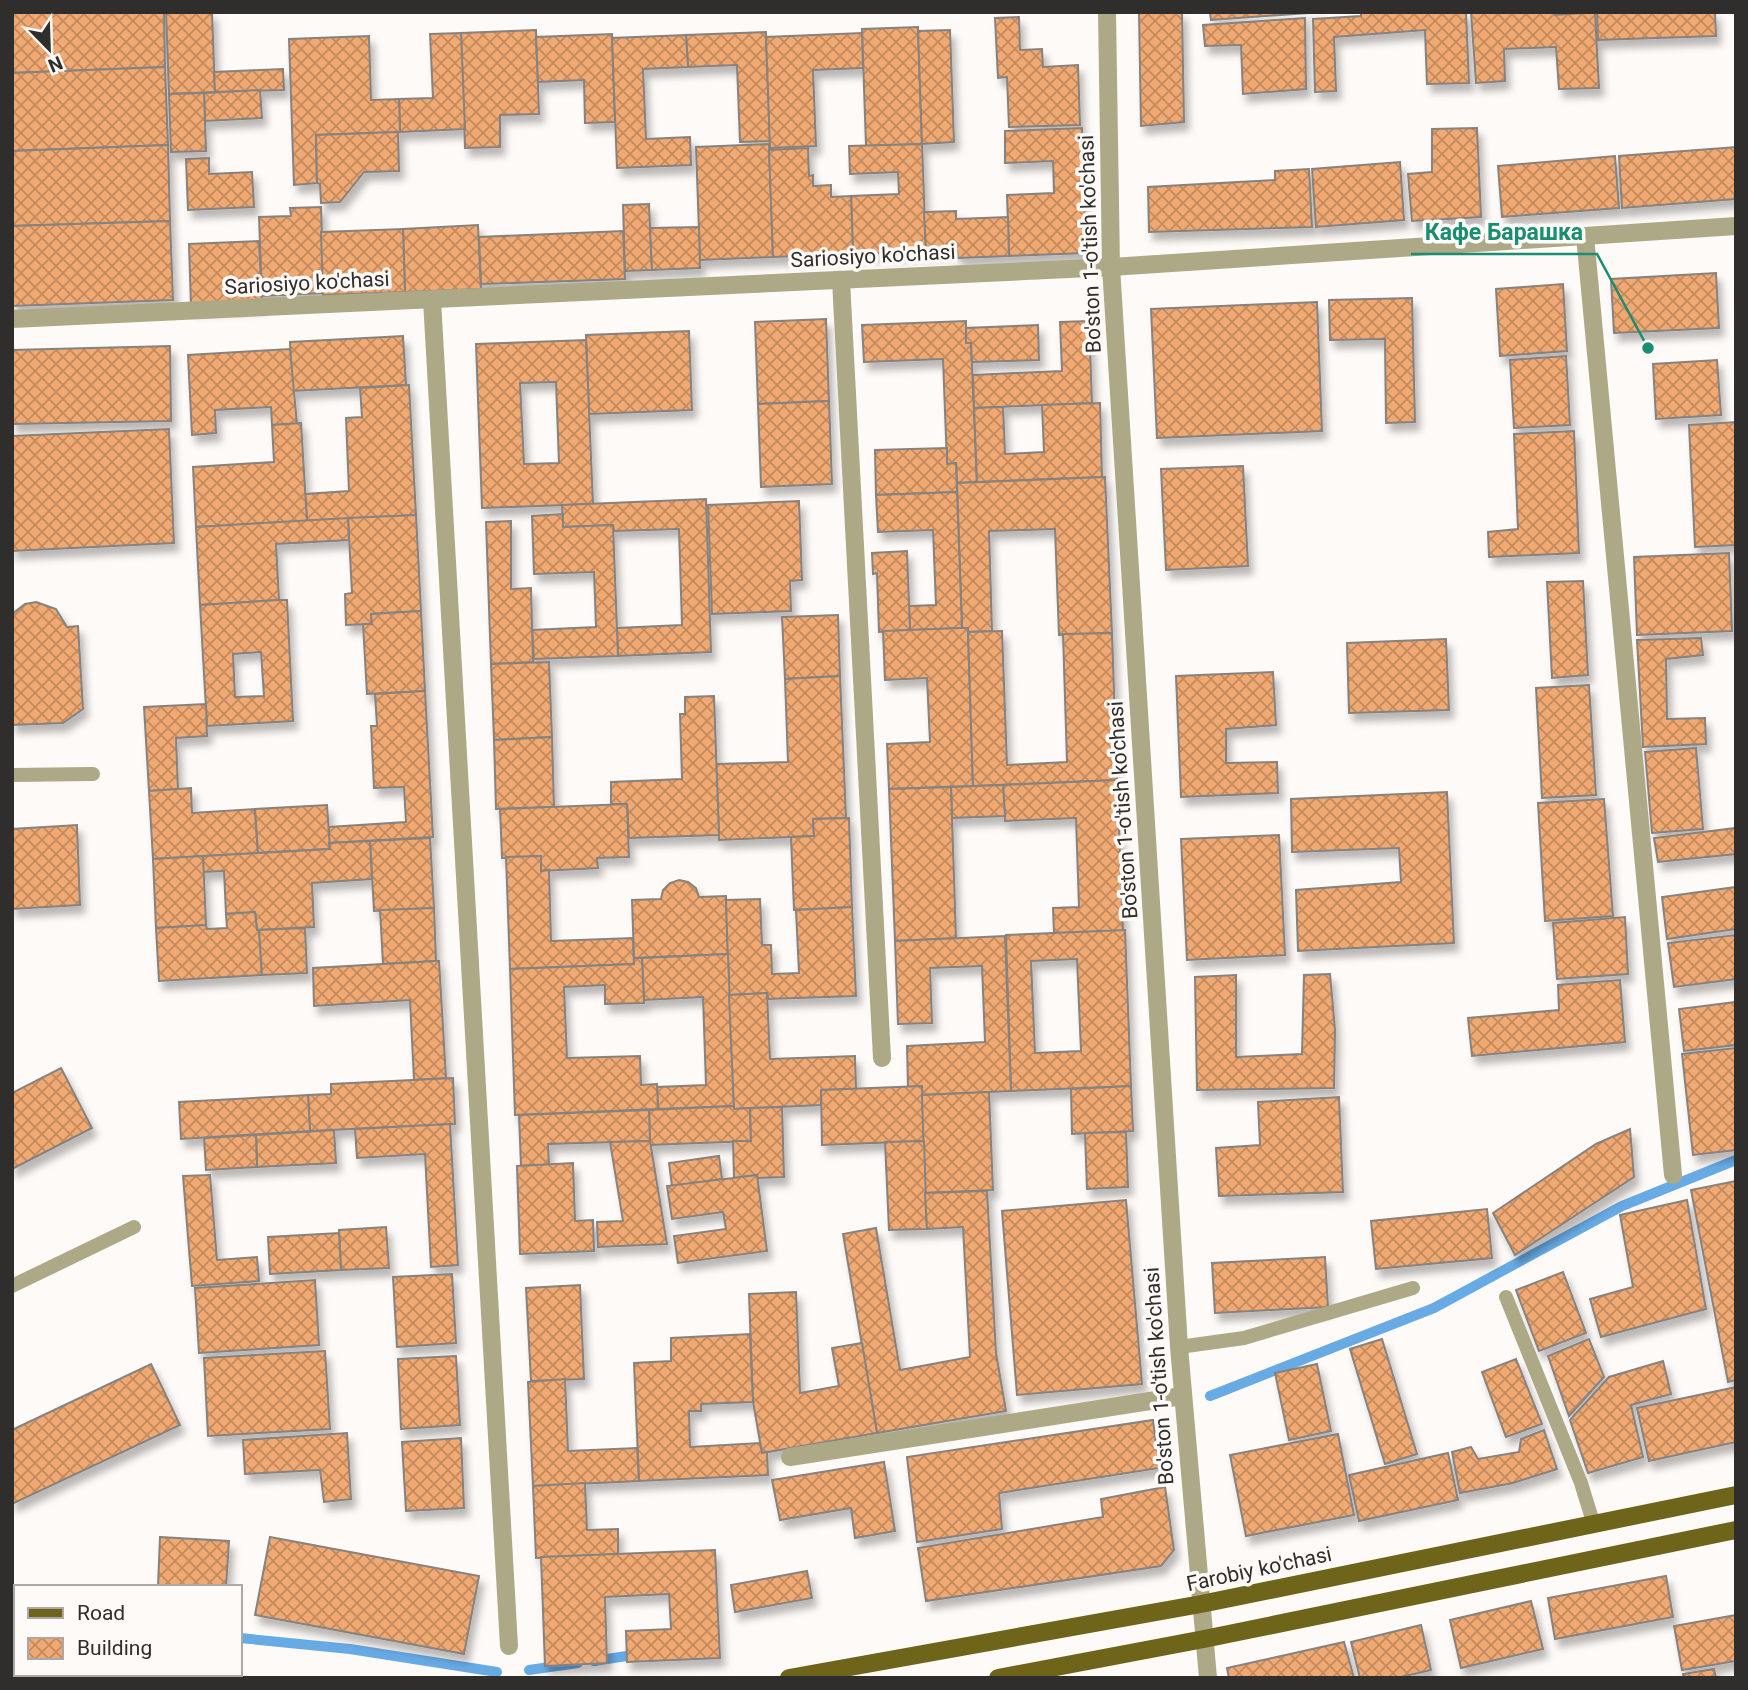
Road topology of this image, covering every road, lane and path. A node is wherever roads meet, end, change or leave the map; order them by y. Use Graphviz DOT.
graph roads {
  1 [pos="1107,12"];
  2 [pos="1736,226"];
  3 [pos="1585,236"];
  4 [pos="1111,267"];
  5 [pos="841,280"];
  6 [pos="432,300"];
  7 [pos="12,319"];
  8 [pos="93,774"];
  9 [pos="12,775"];
  10 [pos="882,1058"];
  11 [pos="1673,1175"];
  12 [pos="134,1227"];
  13 [pos="12,1286"];
  14 [pos="1413,1288"];
  15 [pos="1506,1297"];
  16 [pos="1179,1346"];
  17 [pos="1182,1395"];
  18 [pos="790,1457"];
  19 [pos="1736,1495"];
  20 [pos="1593,1522"];
  21 [pos="1736,1530"];
  22 [pos="1201,1604"];
  23 [pos="1204,1639"];
  24 [pos="509,1646"];
  25 [pos="48,1676"];
  26 [pos="73,1678"];
  27 [pos="789,1678"];
  28 [pos="998,1678"];
  29 [pos="1208,1678"];
  1 -- 4 [label="street, Bo'ston 1-o'tish ko'chasi"];
  2 -- 3 [label="street, Sariosiyo ko'chasi"];
  3 -- 4 [label="street, Sariosiyo ko'chasi"];
  3 -- 11 [label="street"];
  4 -- 5 [label="street, Sariosiyo ko'chasi"];
  4 -- 16 [label="street, Bo'ston 1-o'tish ko'chasi"];
  5 -- 6 [label="street, Sariosiyo ko'chasi"];
  5 -- 10 [label="street"];
  6 -- 7 [label="street, Sariosiyo ko'chasi"];
  6 -- 24 [label="street"];
  8 -- 9 [label="lane"];
  12 -- 13 [label="lane"];
  14 -- 16 [label="lane"];
  15 -- 20 [label="lane"];
  16 -- 17 [label="street, Bo'ston 1-o'tish ko'chasi"];
  17 -- 18 [label="street"];
  17 -- 22 [label="street, Bo'ston 1-o'tish ko'chasi"];
  19 -- 20 [label="main road, Farobiy ko'chasi"];
  20 -- 22 [label="main road, Farobiy ko'chasi"];
  21 -- 23 [label="main road"];
  22 -- 23 [label="street, Bo'ston 1-o'tish ko'chasi"];
  22 -- 27 [label="main road, Farobiy ko'chasi"];
  23 -- 28 [label="main road"];
  23 -- 29 [label="street, Bo'ston 1-o'tish ko'chasi"];
  25 -- 26 [label="main road"];
}
